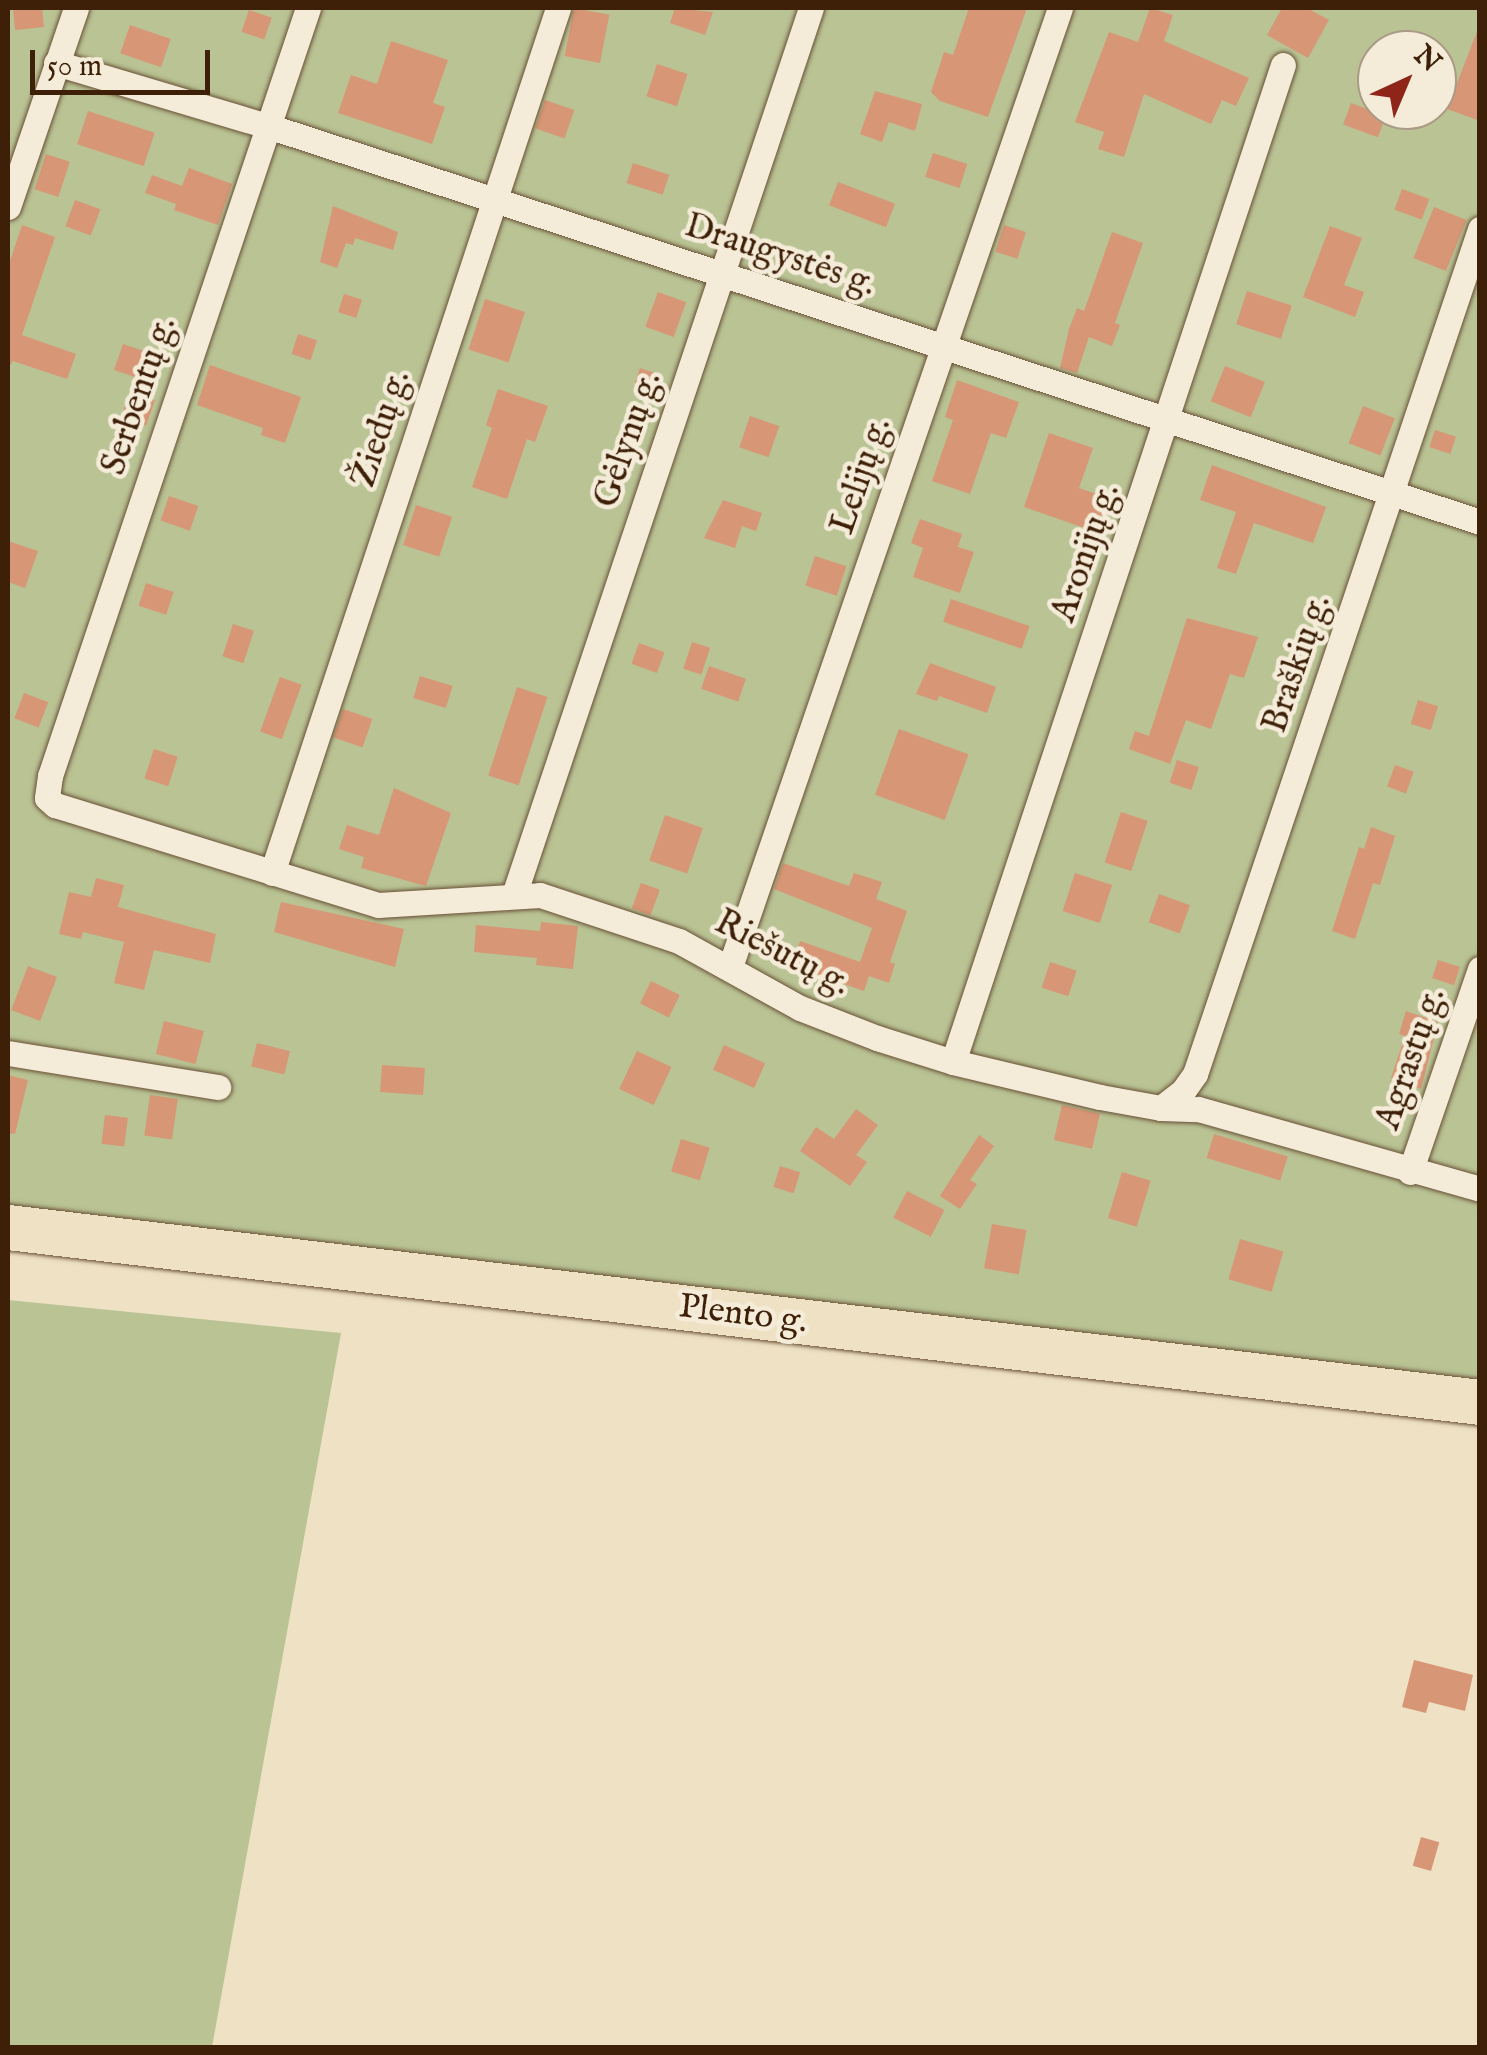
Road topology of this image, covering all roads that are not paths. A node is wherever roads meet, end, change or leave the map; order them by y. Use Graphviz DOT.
graph roads {
  1 [pos="76,8"];
  2 [pos="308,8"];
  3 [pos="558,8"];
  4 [pos="811,8"];
  5 [pos="1060,8"];
  6 [pos="56,63"];
  7 [pos="1282,65"];
  8 [pos="268,126"];
  9 [pos="494,200"];
  10 [pos="8,207"];
  11 [pos="1480,229"];
  12 [pos="722,274"];
  13 [pos="944,347"];
  14 [pos="1168,420"];
  15 [pos="1393,494"];
  16 [pos="1480,522"];
  17 [pos="55,805"];
  18 [pos="272,873"];
  19 [pos="514,895"];
  20 [pos="730,967"];
  21 [pos="1480,969"];
  22 [pos="8,1053"];
  23 [pos="953,1062"];
  24 [pos="218,1086"];
  25 [pos="1161,1108"];
  26 [pos="1410,1172"];
  27 [pos="1480,1189"];
  28 [pos="8,1227"];
  29 [pos="1480,1402"];
  1 -- 6 [label="street"];
  2 -- 8 [label="street, Serbentų g."];
  3 -- 9 [label="street, Žiedų g."];
  4 -- 12 [label="street, Gėlynų g."];
  5 -- 13 [label="street, Lelijų g."];
  6 -- 8 [label="street, Draugystės g."];
  6 -- 10 [label="street"];
  7 -- 14 [label="street, Aronijų g."];
  8 -- 9 [label="street, Draugystės g."];
  8 -- 17 [label="street, Serbentų g."];
  9 -- 12 [label="street, Draugystės g."];
  9 -- 18 [label="street, Žiedų g."];
  11 -- 15 [label="street, Braškių g."];
  12 -- 13 [label="street, Draugystės g."];
  12 -- 19 [label="street, Gėlynų g."];
  13 -- 14 [label="street, Draugystės g."];
  13 -- 20 [label="street, Lelijų g."];
  14 -- 15 [label="street, Draugystės g."];
  14 -- 23 [label="street, Aronijų g."];
  15 -- 16 [label="street, Draugystės g."];
  15 -- 25 [label="street, Braškių g."];
  17 -- 18 [label="street, Riešutų g."];
  18 -- 19 [label="street, Riešutų g."];
  19 -- 20 [label="street, Riešutų g."];
  20 -- 23 [label="street, Riešutų g."];
  21 -- 26 [label="street, Agrastų g."];
  22 -- 24 [label="street"];
  23 -- 25 [label="street, Riešutų g."];
  25 -- 26 [label="street, Riešutų g."];
  26 -- 27 [label="street, Riešutų g."];
  28 -- 29 [label="highway, Plento g."];
}
